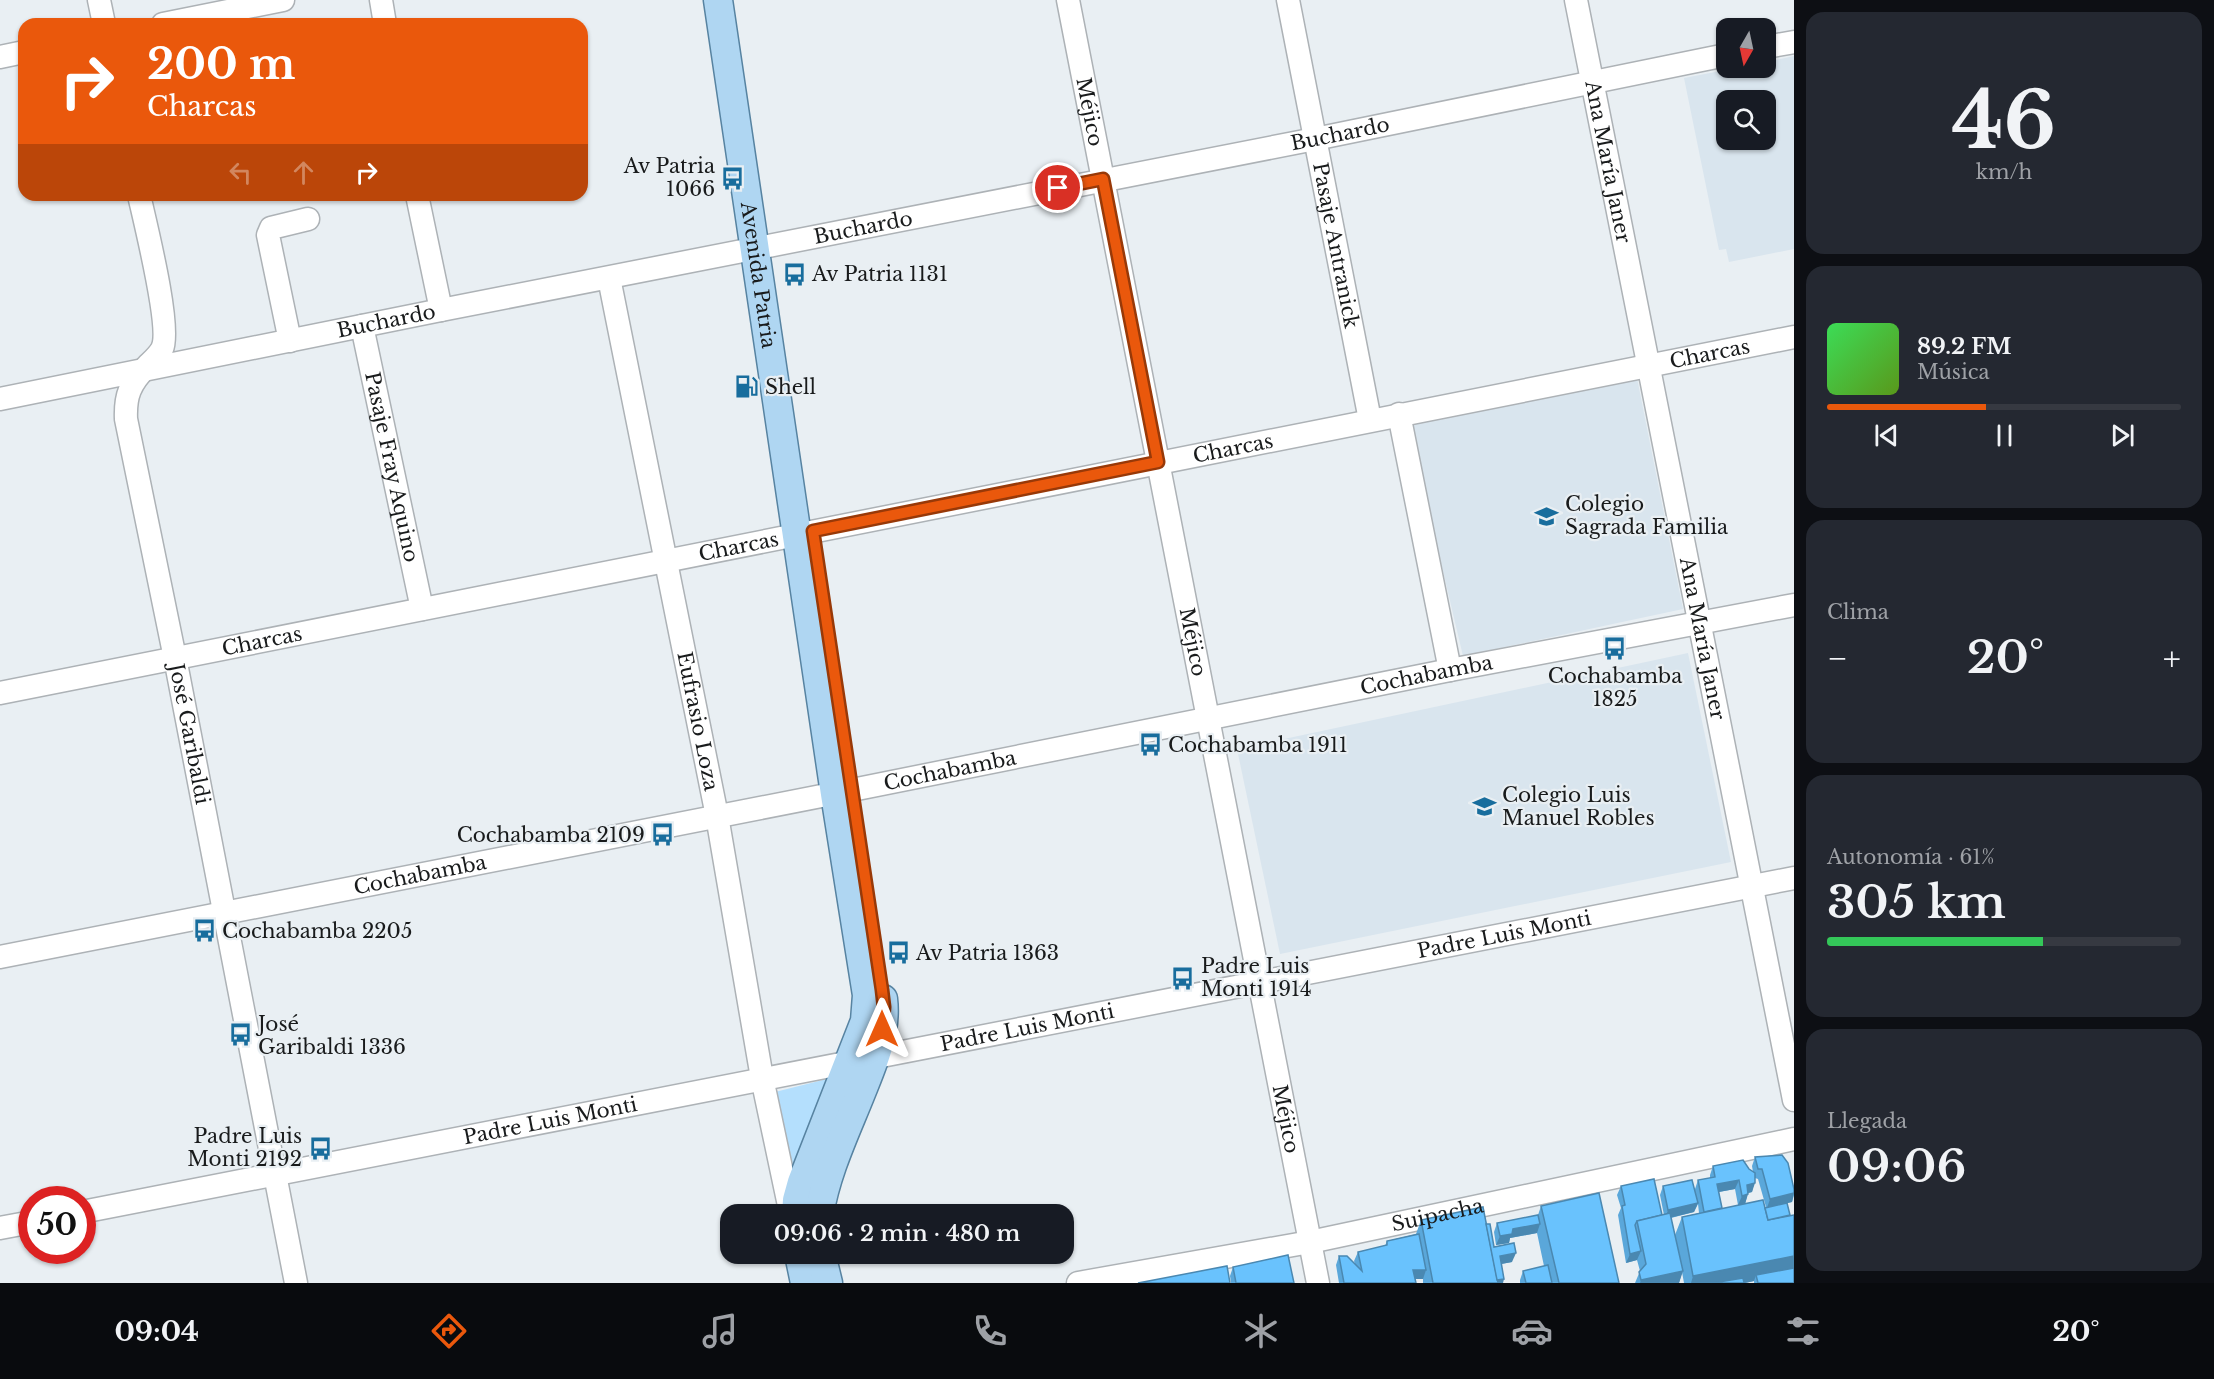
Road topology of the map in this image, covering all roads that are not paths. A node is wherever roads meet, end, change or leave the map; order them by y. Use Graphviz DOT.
graph roads {
  1 [pos="99,0"];
  2 [pos="283,0"];
  3 [pos="381,0"];
  4 [pos="718,0"];
  5 [pos="734,0"];
  6 [pos="1068,0"];
  7 [pos="1288,0"];
  8 [pos="1576,0"];
  9 [pos="103,18"];
  10 [pos="193,18"];
  11 [pos="384,18"];
  12 [pos="1794,42"];
  13 [pos="1776,45"];
  14 [pos="18,53"];
  15 [pos="0,57"];
  16 [pos="1716,57"];
  17 [pos="1592,81"];
  18 [pos="1315,139"];
  19 [pos="1103,179"];
  20 [pos="140,201"];
  21 [pos="418,201"];
  22 [pos="308,219"];
  23 [pos="764,247"];
  24 [pos="609,278"];
  25 [pos="441,310"];
  26 [pos="363,326"];
  27 [pos="1794,337"];
  28 [pos="290,341"];
  29 [pos="1649,365"];
  30 [pos="142,371"];
  31 [pos="0,399"];
  32 [pos="1399,414"];
  33 [pos="1370,420"];
  34 [pos="1158,462"];
  35 [pos="805,532"];
  36 [pos="665,560"];
  37 [pos="1794,605"];
  38 [pos="422,609"];
  39 [pos="1699,623"];
  40 [pos="175,658"];
  41 [pos="1450,670"];
  42 [pos="0,693"];
  43 [pos="1208,717"];
  44 [pos="843,792"];
  45 [pos="717,816"];
  46 [pos="1794,878"];
  47 [pos="1752,886"];
  48 [pos="225,914"];
  49 [pos="0,957"];
  50 [pos="1260,984"];
  51 [pos="863,1059"];
  52 [pos="762,1078"];
  53 [pos="1794,1100"];
  54 [pos="1794,1139"];
  55 [pos="804,1173"];
  56 [pos="275,1174"];
  57 [pos="794,1204"];
  58 [pos="797,1204"];
  59 [pos="815,1204"];
  60 [pos="96,1209"];
  61 [pos="18,1225"];
  62 [pos="0,1228"];
  63 [pos="1310,1242"];
  64 [pos="801,1264"];
  65 [pos="823,1264"];
  66 [pos="296,1283"];
  67 [pos="805,1283"];
  68 [pos="828,1283"];
  69 [pos="1078,1283"];
  70 [pos="1318,1283"];
  1 -- 9 [label="street"];
  2 -- 10 [label="street"];
  3 -- 11 [label="street"];
  4 -- 23 [label="main road, Avenida Patria"];
  5 -- 23 [label="main road, Avenida Patria"];
  6 -- 19 [label="street, Méjico"];
  7 -- 18 [label="street, Pasaje Antranick"];
  8 -- 17 [label="street, Ana María Janer"];
  12 -- 13 [label="street"];
  14 -- 15 [label="street"];
  16 -- 17 [label="street, Buchardo"];
  17 -- 18 [label="street, Buchardo"];
  17 -- 29 [label="street, Ana María Janer"];
  18 -- 19 [label="street, Buchardo"];
  18 -- 33 [label="street, Pasaje Antranick"];
  19 -- 23 [label="street, Buchardo"];
  19 -- 34 [label="street, Méjico"];
  20 -- 30 [label="street, José Garibaldi"];
  21 -- 25 [label="street"];
  22 -- 28 [label="street"];
  23 -- 24 [label="street, Buchardo"];
  23 -- 35 [label="main road, Avenida Patria"];
  24 -- 25 [label="street, Buchardo"];
  24 -- 36 [label="street, Eufrasio Loza"];
  25 -- 26 [label="street, Buchardo"];
  26 -- 28 [label="street, Buchardo"];
  26 -- 38 [label="street, Pasaje Fray Aquino"];
  27 -- 29 [label="street, Charcas"];
  28 -- 30 [label="street, Buchardo"];
  29 -- 32 [label="street, Charcas"];
  29 -- 39 [label="street, Ana María Janer"];
  30 -- 31 [label="street, Buchardo"];
  30 -- 40 [label="street, José Garibaldi"];
  32 -- 33 [label="street, Charcas"];
  32 -- 41 [label="street"];
  33 -- 34 [label="street, Charcas"];
  34 -- 35 [label="street, Charcas"];
  34 -- 43 [label="street, Méjico"];
  35 -- 36 [label="street, Charcas"];
  35 -- 44 [label="main road, Avenida Patria"];
  36 -- 38 [label="street, Charcas"];
  36 -- 45 [label="street, Eufrasio Loza"];
  37 -- 39 [label="street, Cochabamba"];
  38 -- 40 [label="street, Charcas"];
  39 -- 41 [label="street, Cochabamba"];
  39 -- 47 [label="street, Ana María Janer"];
  40 -- 42 [label="street, Charcas"];
  40 -- 48 [label="street, José Garibaldi"];
  41 -- 43 [label="street, Cochabamba"];
  43 -- 44 [label="street, Cochabamba"];
  43 -- 50 [label="street, Méjico"];
  44 -- 45 [label="street, Cochabamba"];
  44 -- 51 [label="main road, Avenida Patria"];
  45 -- 48 [label="street, Cochabamba"];
  45 -- 52 [label="street, Eufrasio Loza"];
  46 -- 47 [label="street, Padre Luis Monti"];
  47 -- 50 [label="street, Padre Luis Monti"];
  47 -- 53 [label="street, Ana María Janer"];
  48 -- 49 [label="street, Cochabamba"];
  48 -- 56 [label="street, José Garibaldi"];
  50 -- 51 [label="street, Padre Luis Monti"];
  50 -- 63 [label="street, Méjico"];
  51 -- 52 [label="street, Padre Luis Monti"];
  51 -- 55 [label="main road, Avenida Patria"];
  52 -- 55 [label="street, Eufrasio Loza"];
  52 -- 56 [label="street, Padre Luis Monti"];
  54 -- 63 [label="street, Suipacha"];
  55 -- 57 [label="street, Eufrasio Loza"];
  55 -- 58 [label="main road, Avenida Patria"];
  55 -- 59 [label="main road, Avenida Patria"];
  56 -- 60 [label="street, Padre Luis Monti"];
  56 -- 66 [label="street, José Garibaldi"];
  61 -- 62 [label="street"];
  63 -- 69 [label="street, Suipacha"];
  63 -- 70 [label="street, Méjico"];
  64 -- 67 [label="main road"];
  65 -- 68 [label="main road"];
}
